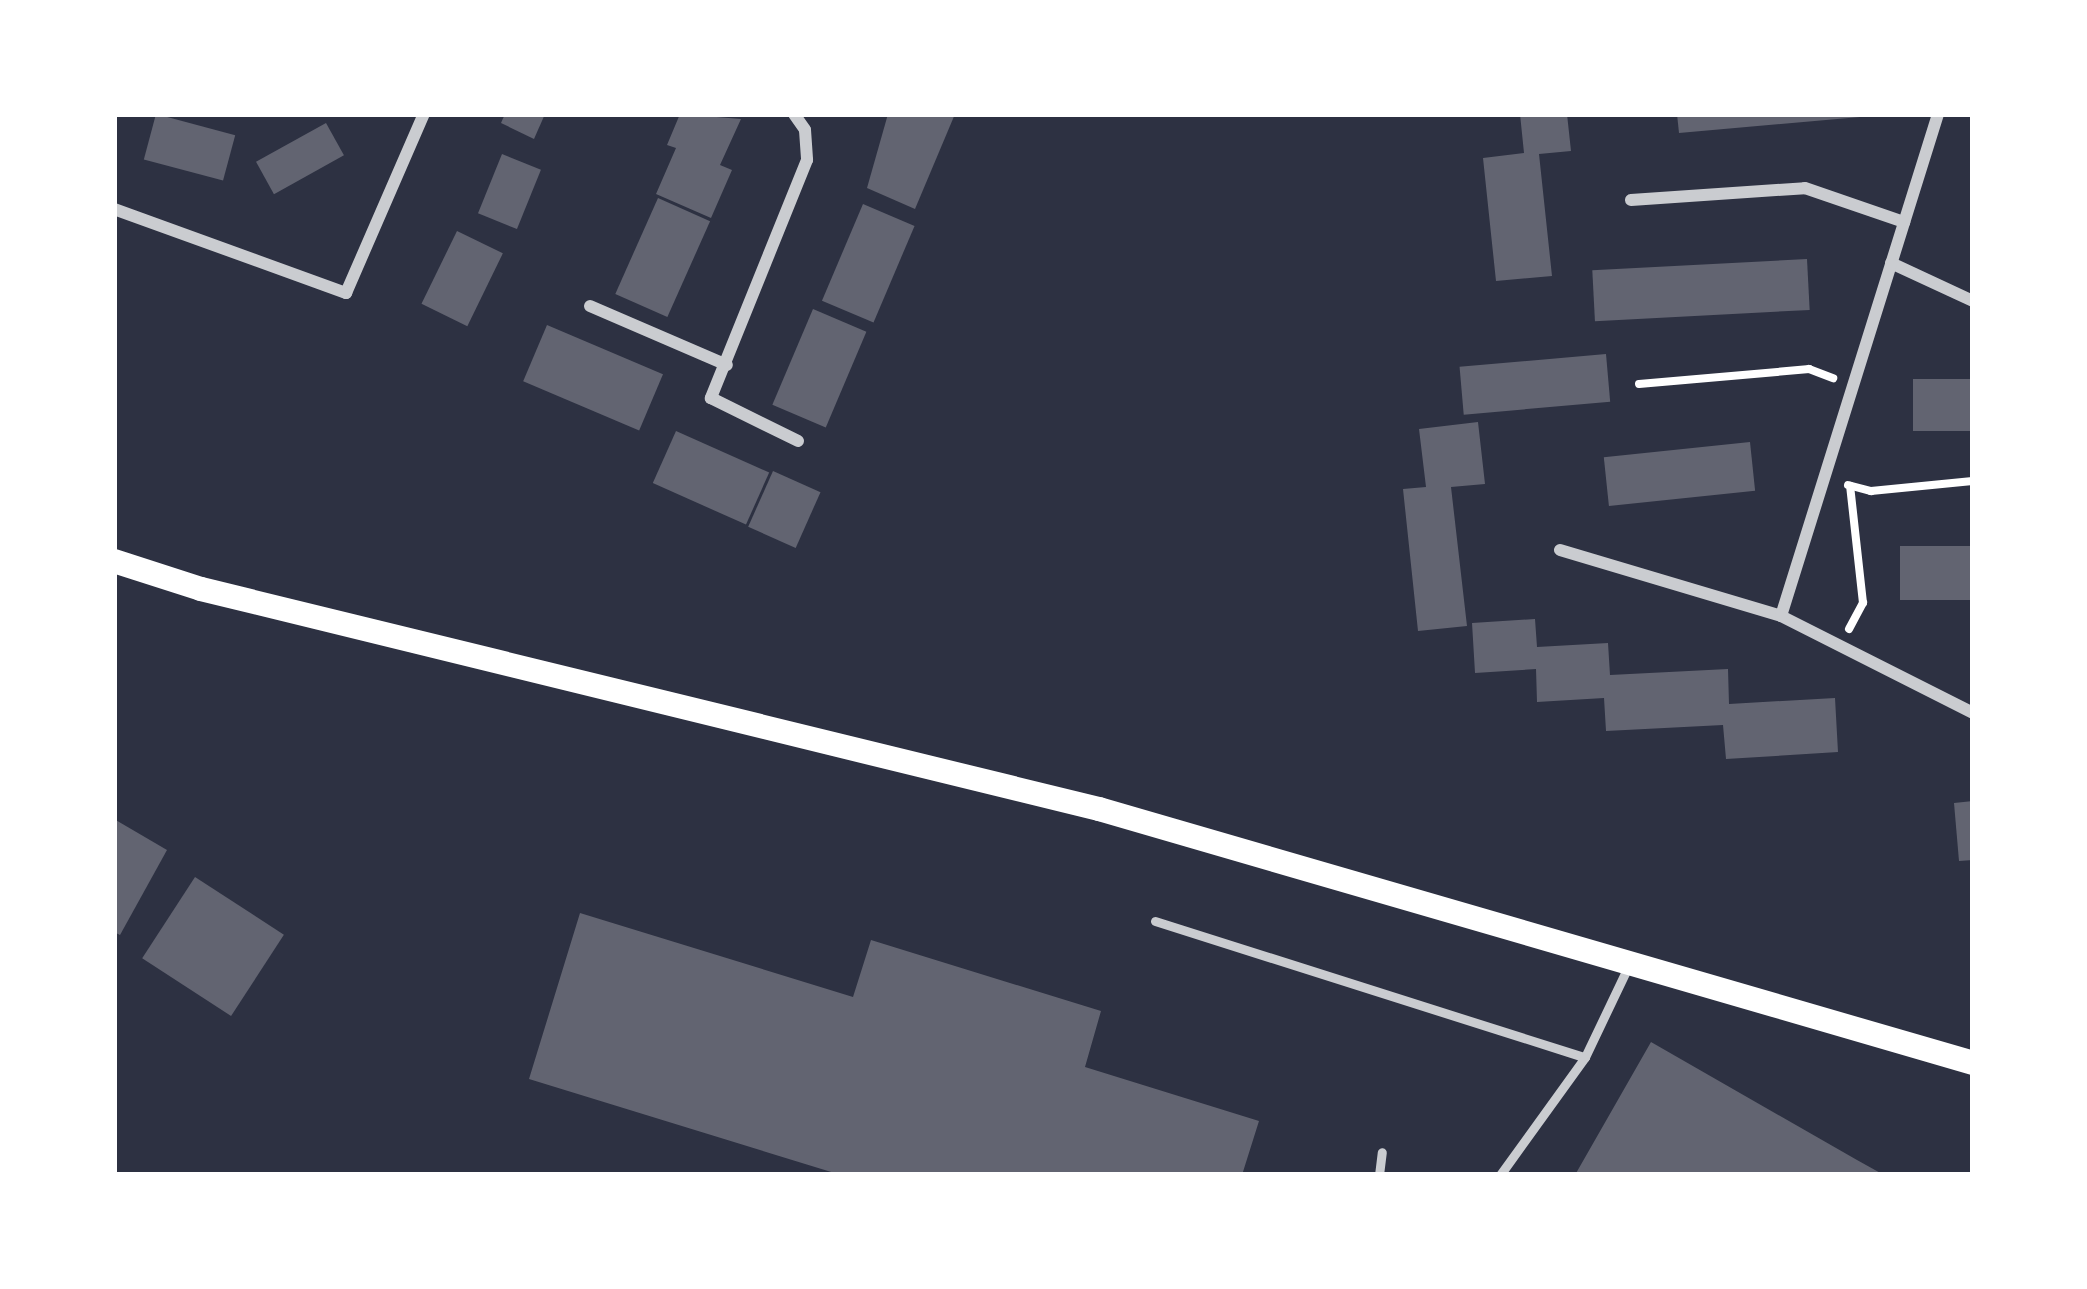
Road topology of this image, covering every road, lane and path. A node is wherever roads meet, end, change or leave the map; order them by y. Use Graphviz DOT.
graph roads {
  1 [pos="424,114"];
  2 [pos="794,114"];
  3 [pos="1938,114"];
  4 [pos="1631,200"];
  5 [pos="114,209"];
  6 [pos="1904,221"];
  7 [pos="1891,262"];
  8 [pos="1973,301"];
  9 [pos="590,306"];
  10 [pos="727,365"];
  11 [pos="1639,384"];
  12 [pos="1853,386"];
  13 [pos="799,441"];
  14 [pos="1823,479"];
  15 [pos="1973,481"];
  16 [pos="1850,485"];
  17 [pos="1560,550"];
  18 [pos="114,561"];
  19 [pos="1781,616"];
  20 [pos="1840,646"];
  21 [pos="1973,713"];
  22 [pos="1155,921"];
  23 [pos="1630,962"];
  24 [pos="1585,1057"];
  25 [pos="1973,1063"];
  26 [pos="1382,1151"];
  27 [pos="1379,1175"];
  28 [pos="1500,1175"];
  1 -- 5 [label="street"];
  2 -- 10 [label="street"];
  3 -- 6 [label="street"];
  4 -- 6 [label="street"];
  6 -- 7 [label="street"];
  7 -- 8 [label="street"];
  7 -- 12 [label="street"];
  9 -- 10 [label="street"];
  10 -- 13 [label="street"];
  11 -- 12 [label="path"];
  12 -- 14 [label="street"];
  14 -- 16 [label="path"];
  14 -- 19 [label="street"];
  15 -- 16 [label="path"];
  16 -- 20 [label="path"];
  17 -- 19 [label="street"];
  18 -- 23 [label="main road"];
  19 -- 20 [label="street"];
  20 -- 21 [label="street"];
  22 -- 24 [label="lane"];
  23 -- 24 [label="lane"];
  23 -- 25 [label="main road"];
  24 -- 28 [label="lane"];
  26 -- 27 [label="lane"];
}
